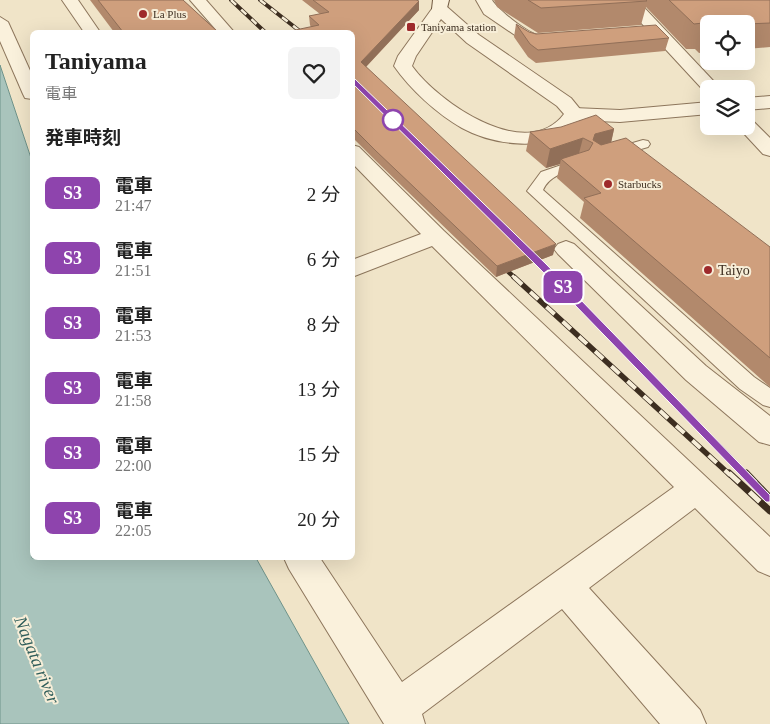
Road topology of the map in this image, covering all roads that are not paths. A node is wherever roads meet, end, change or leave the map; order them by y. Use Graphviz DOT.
graph roads {
  1 [pos="70,0"];
  2 [pos="198,0"];
  3 [pos="484,0"];
  4 [pos="628,0"];
  5 [pos="441,4"];
  6 [pos="0,22"];
  7 [pos="91,30"];
  8 [pos="224,30"];
  9 [pos="658,31"];
  10 [pos="638,32"];
  11 [pos="473,38"];
  12 [pos="563,38"];
  13 [pos="419,40"];
  14 [pos="18,65"];
  15 [pos="0,69"];
  16 [pos="704,80"];
  17 [pos="30,90"];
  18 [pos="770,102"];
  19 [pos="755,103"];
  20 [pos="700,109"];
  21 [pos="574,114"];
  22 [pos="755,134"];
  23 [pos="643,144"];
  24 [pos="770,150"];
  25 [pos="355,154"];
  26 [pos="596,158"];
  27 [pos="579,164"];
  28 [pos="436,236"];
  29 [pos="566,249"];
  30 [pos="355,268"];
  31 [pos="770,399"];
  32 [pos="770,433"];
  33 [pos="697,488"];
  34 [pos="302,560"];
  35 [pos="770,560"];
  36 [pos="564,585"];
  37 [pos="402,716"];
  38 [pos="686,724"];
  1 -- 7 [label="street"];
  2 -- 8 [label="street"];
  3 -- 12 [label="street"];
  4 -- 9 [label="street"];
  5 -- 11 [label="street"];
  5 -- 13 [label="street"];
  6 -- 14 [label="street"];
  9 -- 10 [label="street"];
  9 -- 16 [label="street"];
  11 -- 13 [label="street"];
  11 -- 21 [label="street"];
  13 -- 21 [label="street"];
  14 -- 15 [label="street"];
  14 -- 17 [label="street"];
  18 -- 19 [label="street"];
  20 -- 21 [label="street"];
  22 -- 24 [label="street"];
  23 -- 26 [label="lane"];
  25 -- 28 [label="street"];
  27 -- 31 [label="lane"];
  28 -- 30 [label="street"];
  28 -- 33 [label="street"];
  29 -- 32 [label="street"];
  33 -- 35 [label="street"];
  33 -- 36 [label="street"];
  34 -- 37 [label="street"];
  36 -- 37 [label="street"];
  36 -- 38 [label="street"];
}
